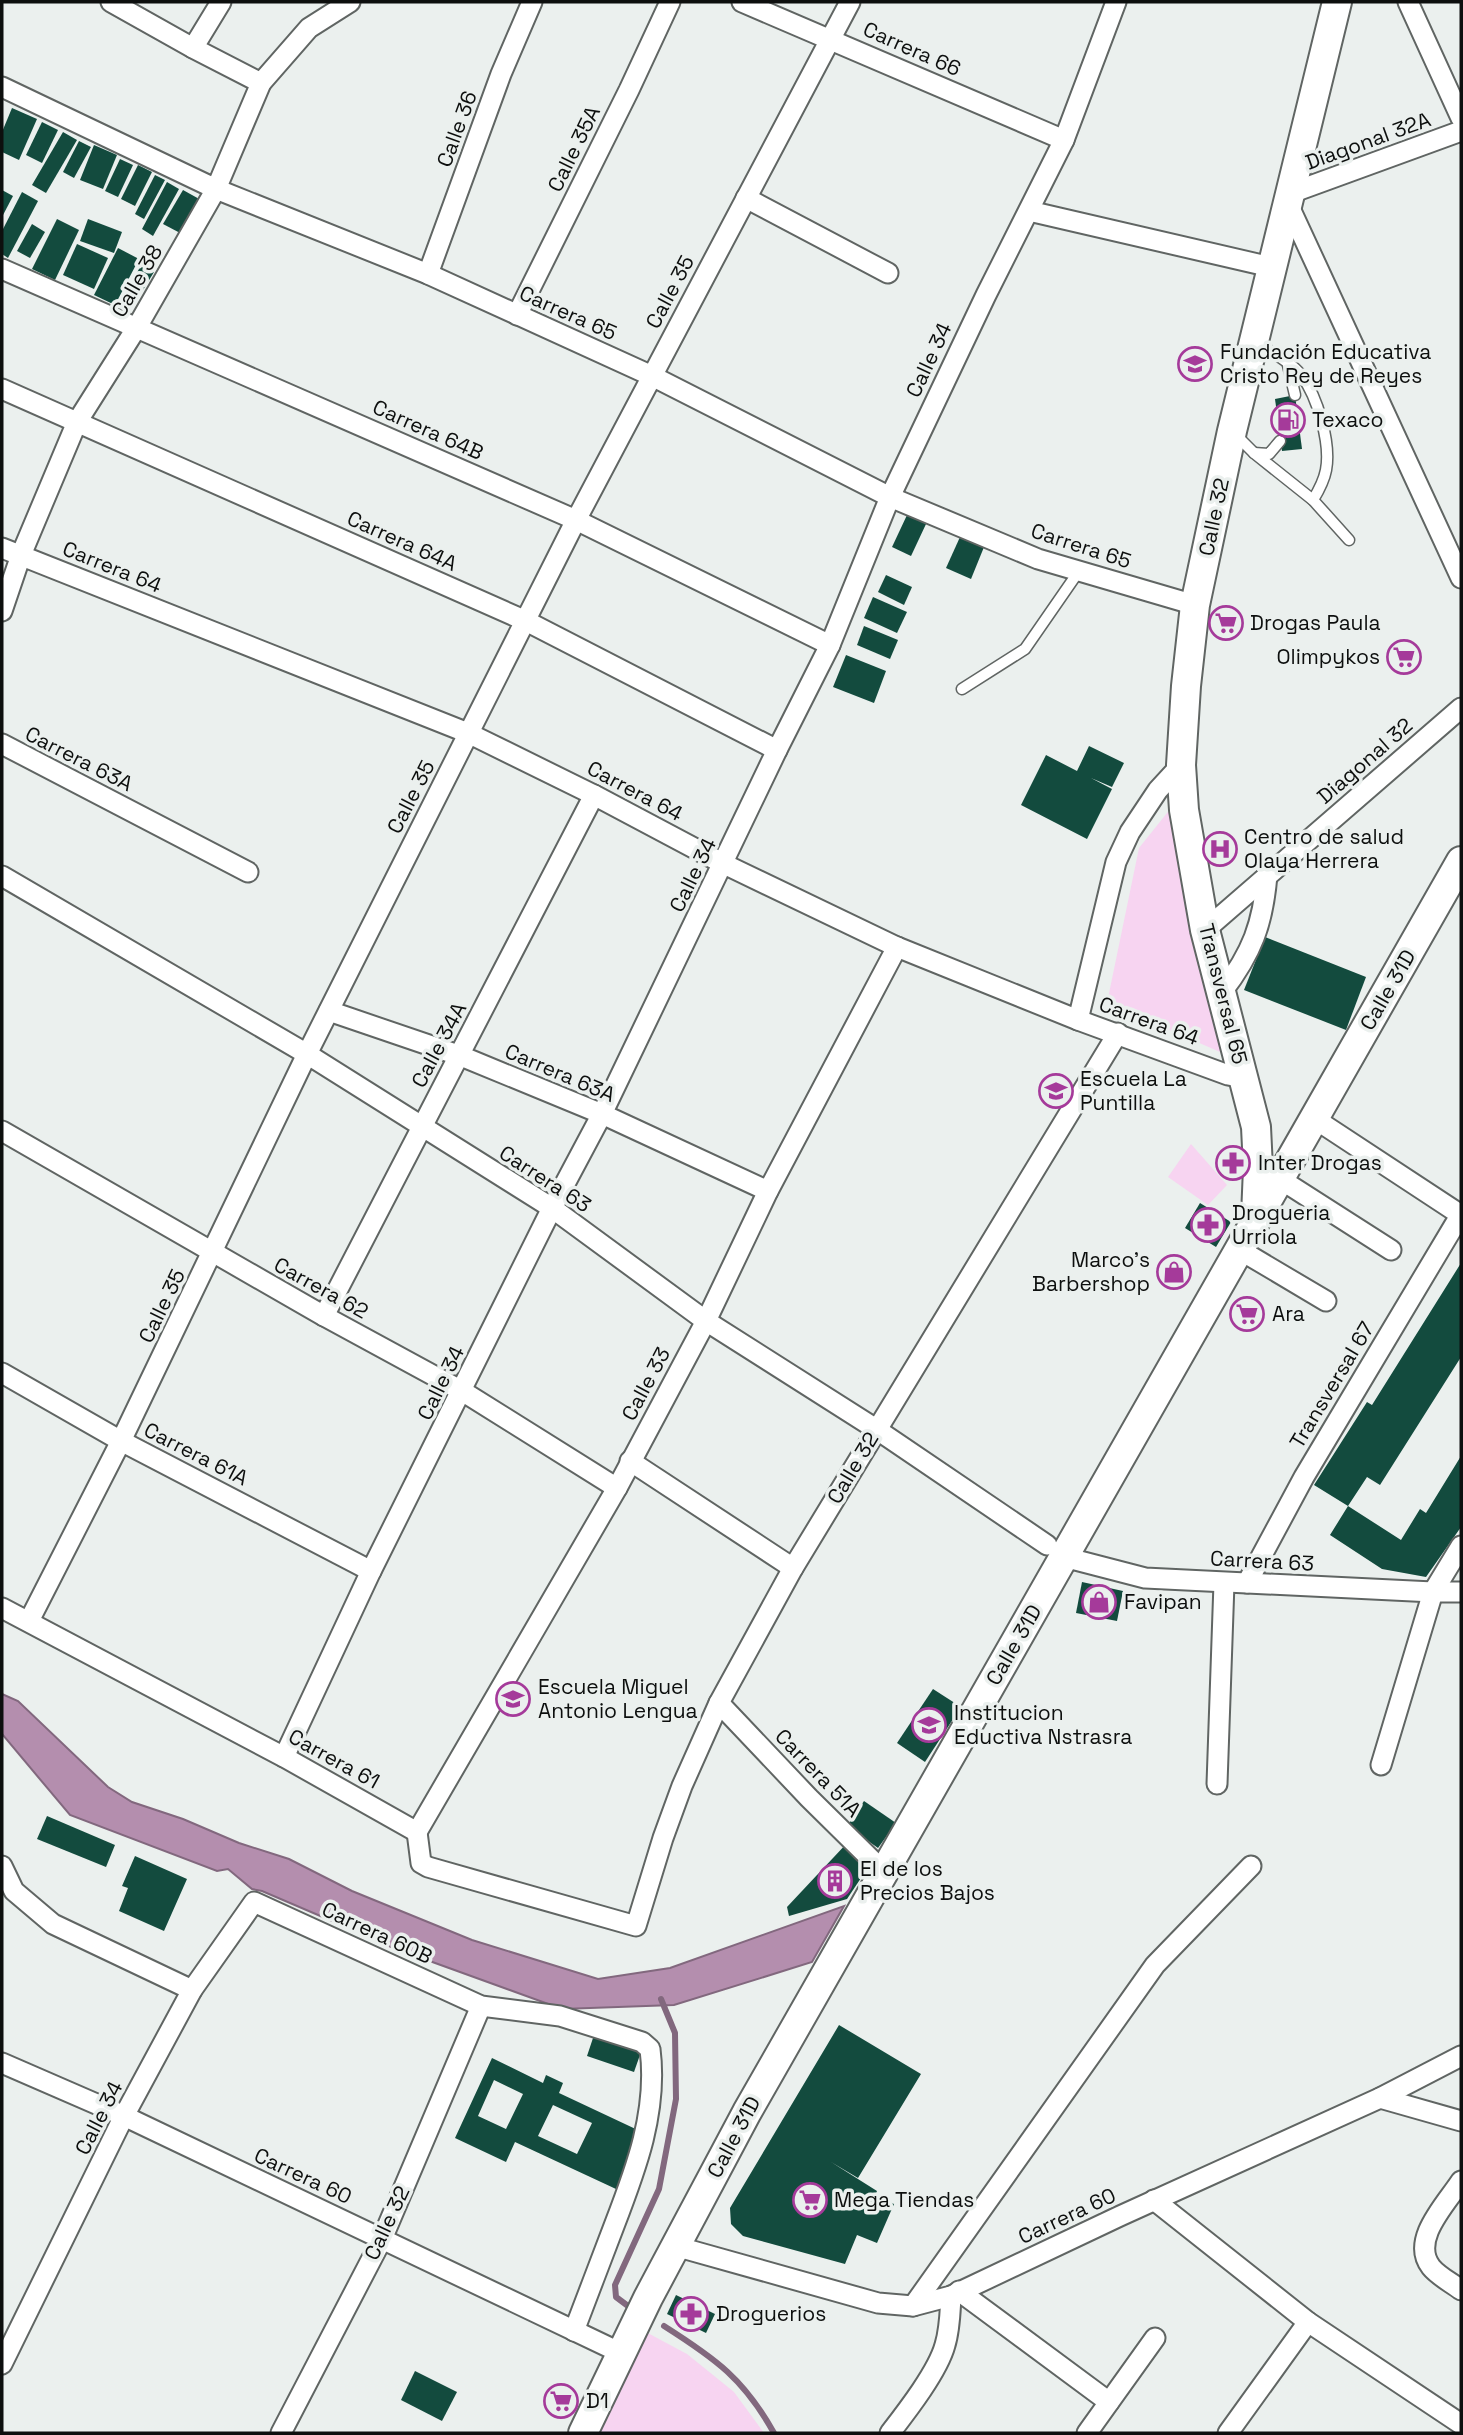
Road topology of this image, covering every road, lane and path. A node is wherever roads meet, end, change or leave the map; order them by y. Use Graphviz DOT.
graph roads {
  1 [pos="111,2"];
  2 [pos="221,2"];
  3 [pos="350,2"];
  4 [pos="532,2"];
  5 [pos="670,2"];
  6 [pos="742,2"];
  7 [pos="850,2"];
  8 [pos="1116,2"];
  9 [pos="1337,2"];
  10 [pos="1408,2"];
  11 [pos="831,38"];
  12 [pos="193,48"];
  13 [pos="261,83"];
  14 [pos="2,87"];
  15 [pos="1461,118"];
  16 [pos="1461,131"];
  17 [pos="1064,140"];
  18 [pos="216,189"];
  19 [pos="746,198"];
  20 [pos="1289,199"];
  21 [pos="1029,211"];
  22 [pos="1270,267"];
  23 [pos="2,269"];
  24 [pos="888,273"];
  25 [pos="428,274"];
  26 [pos="517,315"];
  27 [pos="137,327"];
  28 [pos="1253,341"];
  29 [pos="1288,365"];
  30 [pos="652,376"];
  31 [pos="2,389"];
  32 [pos="1295,395"];
  33 [pos="77,422"];
  34 [pos="1232,431"];
  35 [pos="1280,441"];
  36 [pos="1254,453"];
  37 [pos="890,497"];
  38 [pos="1313,500"];
  39 [pos="576,520"];
  40 [pos="1349,540"];
  41 [pos="2,548"];
  42 [pos="21,555"];
  43 [pos="1079,571"];
  44 [pos="1461,578"];
  45 [pos="1195,605"];
  46 [pos="2,611"];
  47 [pos="526,621"];
  48 [pos="830,645"];
  49 [pos="962,689"];
  50 [pos="1461,708"];
  51 [pos="468,733"];
  52 [pos="2,744"];
  53 [pos="777,750"];
  54 [pos="1181,765"];
  55 [pos="594,795"];
  56 [pos="1461,860"];
  57 [pos="724,864"];
  58 [pos="248,872"];
  59 [pos="1267,875"];
  60 [pos="2,877"];
  61 [pos="1205,930"];
  62 [pos="897,947"];
  63 [pos="1222,992"];
  64 [pos="329,1011"];
  65 [pos="1078,1020"];
  66 [pos="1118,1033"];
  67 [pos="307,1054"];
  68 [pos="461,1056"];
  69 [pos="1244,1078"];
  70 [pos="602,1114"];
  71 [pos="1315,1119"];
  72 [pos="421,1128"];
  73 [pos="2,1131"];
  74 [pos="1280,1179"];
  75 [pos="768,1191"];
  76 [pos="552,1208"];
  77 [pos="1461,1215"];
  78 [pos="1256,1222"];
  79 [pos="1240,1250"];
  80 [pos="1391,1250"];
  81 [pos="213,1253"];
  82 [pos="1326,1301"];
  83 [pos="324,1316"];
  84 [pos="706,1321"];
  85 [pos="2,1373"];
  86 [pos="462,1391"];
  87 [pos="876,1429"];
  88 [pos="121,1441"];
  89 [pos="630,1461"];
  90 [pos="617,1488"];
  91 [pos="1461,1546"];
  92 [pos="1056,1551"];
  93 [pos="793,1568"];
  94 [pos="371,1571"];
  95 [pos="1224,1583"];
  96 [pos="1248,1583"];
  97 [pos="1433,1592"];
  98 [pos="1461,1592"];
  99 [pos="2,1608"];
  100 [pos="29,1621"];
  101 [pos="719,1703"];
  102 [pos="284,1756"];
  103 [pos="1381,1766"];
  104 [pos="1217,1784"];
  105 [pos="417,1832"];
  106 [pos="2,1866"];
  107 [pos="1251,1866"];
  108 [pos="885,1872"];
  109 [pos="254,1902"];
  110 [pos="192,1990"];
  111 [pos="481,2006"];
  112 [pos="1461,2056"];
  113 [pos="2,2063"];
  114 [pos="1380,2098"];
  115 [pos="124,2116"];
  116 [pos="1461,2121"];
  117 [pos="1461,2181"];
  118 [pos="1154,2200"];
  119 [pos="382,2239"];
  120 [pos="675,2246"];
  121 [pos="1461,2290"];
  122 [pos="955,2294"];
  123 [pos="913,2306"];
  124 [pos="1308,2322"];
  125 [pos="574,2332"];
  126 [pos="1155,2338"];
  127 [pos="621,2353"];
  128 [pos="2,2364"];
  129 [pos="1110,2402"];
  130 [pos="1461,2424"];
  131 [pos="281,2433"];
  132 [pos="583,2433"];
  133 [pos="890,2433"];
  134 [pos="1087,2433"];
  135 [pos="1228,2433"];
  1 -- 12 [label="street"];
  2 -- 12 [label="street"];
  3 -- 13 [label="street, Calle 38"];
  4 -- 25 [label="street, Calle 36"];
  5 -- 26 [label="street, Calle 35A"];
  6 -- 11 [label="street, Carrera 66"];
  7 -- 11 [label="street, Calle 35"];
  8 -- 17 [label="street, Calle 34"];
  9 -- 20 [label="street, Calle 32"];
  10 -- 15 [label="street"];
  11 -- 17 [label="street, Carrera 66"];
  11 -- 19 [label="street, Calle 35"];
  12 -- 13 [label="street"];
  13 -- 18 [label="street, Calle 38"];
  14 -- 18 [label="street, Carrera 65"];
  16 -- 20 [label="street, Diagonal 32A"];
  17 -- 21 [label="street, Calle 34"];
  18 -- 25 [label="street, Carrera 65"];
  18 -- 27 [label="street, Calle 38"];
  19 -- 24 [label="street"];
  19 -- 30 [label="street, Calle 35"];
  20 -- 22 [label="street, Calle 32"];
  20 -- 44 [label="street"];
  21 -- 22 [label="street"];
  21 -- 37 [label="street, Calle 34"];
  22 -- 28 [label="street, Calle 32"];
  23 -- 27 [label="street, Carrera 64B"];
  25 -- 26 [label="street, Carrera 65"];
  26 -- 30 [label="street, Carrera 65"];
  27 -- 33 [label="street, Calle 38"];
  27 -- 39 [label="street, Carrera 64B"];
  28 -- 29 [label="lane"];
  28 -- 34 [label="street, Calle 32"];
  29 -- 32 [label="lane"];
  29 -- 38 [label="lane"];
  30 -- 37 [label="street, Carrera 65"];
  30 -- 39 [label="street, Calle 35"];
  31 -- 33 [label="street, Carrera 64A"];
  33 -- 42 [label="street, Calle 38"];
  33 -- 47 [label="street, Carrera 64A"];
  34 -- 36 [label="lane"];
  34 -- 45 [label="street, Calle 32"];
  35 -- 36 [label="lane"];
  36 -- 38 [label="lane"];
  37 -- 43 [label="street, Carrera 65"];
  37 -- 48 [label="street, Calle 34"];
  38 -- 40 [label="lane"];
  39 -- 47 [label="street, Calle 35"];
  39 -- 48 [label="street, Carrera 64B"];
  41 -- 42 [label="street, Carrera 64"];
  42 -- 46 [label="street, Calle 38"];
  42 -- 51 [label="street, Carrera 64"];
  43 -- 45 [label="street, Carrera 65"];
  43 -- 49 [label="lane"];
  45 -- 54 [label="street, Calle 32"];
  47 -- 51 [label="street, Calle 35"];
  47 -- 53 [label="street, Carrera 64A"];
  48 -- 53 [label="street, Calle 34"];
  50 -- 59 [label="street, Diagonal 32"];
  51 -- 55 [label="street, Carrera 64"];
  51 -- 64 [label="street, Calle 35"];
  52 -- 58 [label="street, Carrera 63A"];
  53 -- 57 [label="street, Calle 34"];
  54 -- 61 [label="street, Transversal 65"];
  54 -- 65 [label="street"];
  55 -- 57 [label="street, Carrera 64"];
  55 -- 68 [label="street, Calle 34A"];
  56 -- 71 [label="street, Calle 31D"];
  57 -- 62 [label="street, Carrera 64"];
  57 -- 70 [label="street, Calle 34"];
  59 -- 61 [label="street, Diagonal 32"];
  59 -- 63 [label="street"];
  60 -- 67 [label="street, Carrera 63"];
  61 -- 63 [label="street, Transversal 65"];
  62 -- 65 [label="street, Carrera 64"];
  62 -- 75 [label="street, Calle 33"];
  63 -- 69 [label="street, Transversal 65"];
  64 -- 67 [label="street, Calle 35"];
  64 -- 68 [label="street, Carrera 63A"];
  65 -- 66 [label="street, Carrera 64"];
  66 -- 69 [label="street, Carrera 64"];
  66 -- 87 [label="street, Calle 32"];
  67 -- 72 [label="street, Carrera 63"];
  67 -- 81 [label="street, Calle 35"];
  68 -- 70 [label="street, Carrera 63A"];
  68 -- 72 [label="street, Calle 34A"];
  69 -- 78 [label="street, Transversal 65"];
  70 -- 75 [label="street, Carrera 63A"];
  70 -- 76 [label="street, Calle 34"];
  71 -- 74 [label="street, Calle 31D"];
  71 -- 77 [label="street"];
  72 -- 76 [label="street, Carrera 63"];
  72 -- 83 [label="street, Calle 34A"];
  73 -- 81 [label="street, Carrera 62"];
  74 -- 78 [label="street, Calle 31D"];
  74 -- 80 [label="street"];
  75 -- 84 [label="street, Calle 33"];
  76 -- 84 [label="street, Carrera 63"];
  76 -- 86 [label="street, Calle 34"];
  77 -- 96 [label="street, Transversal 67"];
  78 -- 79 [label="street, Calle 31D"];
  79 -- 82 [label="street"];
  79 -- 92 [label="street, Calle 31D"];
  81 -- 83 [label="street, Carrera 62"];
  81 -- 88 [label="street, Calle 35"];
  83 -- 86 [label="street, Carrera 62"];
  84 -- 87 [label="street, Carrera 63"];
  84 -- 89 [label="street, Calle 33"];
  85 -- 88 [label="street, Carrera 61A"];
  86 -- 90 [label="street, Carrera 62"];
  86 -- 94 [label="street, Calle 34"];
  87 -- 92 [label="street, Carrera 63"];
  87 -- 93 [label="street, Calle 32"];
  88 -- 94 [label="street, Carrera 61A"];
  88 -- 100 [label="street, Calle 35"];
  89 -- 90 [label="street, Calle 33"];
  89 -- 93 [label="street"];
  90 -- 105 [label="street, Calle 33"];
  91 -- 97 [label="street"];
  92 -- 95 [label="street, Carrera 63"];
  92 -- 108 [label="street, Calle 31D"];
  93 -- 101 [label="street, Calle 32"];
  94 -- 102 [label="street, Calle 34"];
  95 -- 96 [label="street, Carrera 63"];
  95 -- 104 [label="street"];
  96 -- 97 [label="street, Carrera 63"];
  97 -- 98 [label="street, Carrera 63"];
  97 -- 103 [label="street"];
  99 -- 100 [label="street, Carrera 61"];
  100 -- 102 [label="street, Carrera 61"];
  101 -- 105 [label="street, Calle 32"];
  101 -- 108 [label="street, Carrera 51A"];
  102 -- 105 [label="street, Carrera 61"];
  106 -- 110 [label="street"];
  107 -- 123 [label="street"];
  108 -- 120 [label="street, Calle 31D"];
  109 -- 110 [label="street, Calle 34"];
  109 -- 111 [label="street, Carrera 60B"];
  110 -- 115 [label="street, Calle 34"];
  111 -- 119 [label="street, Calle 32"];
  111 -- 125 [label="street, Carrera 60B"];
  112 -- 114 [label="street, Carrera 60"];
  113 -- 115 [label="street, Carrera 60"];
  114 -- 116 [label="street"];
  114 -- 118 [label="street, Carrera 60"];
  115 -- 119 [label="street, Carrera 60"];
  115 -- 128 [label="street, Calle 34"];
  117 -- 121 [label="street"];
  118 -- 122 [label="street, Carrera 60"];
  118 -- 124 [label="street"];
  119 -- 125 [label="street, Carrera 60"];
  119 -- 131 [label="street, Calle 32"];
  120 -- 123 [label="street, Carrera 60"];
  120 -- 127 [label="street, Calle 31D"];
  122 -- 123 [label="street, Carrera 60"];
  122 -- 129 [label="street"];
  122 -- 133 [label="street"];
  124 -- 130 [label="street"];
  124 -- 135 [label="street"];
  125 -- 127 [label="street, Carrera 60"];
  126 -- 129 [label="street"];
  127 -- 132 [label="street, Calle 31D"];
  129 -- 134 [label="street"];
}
